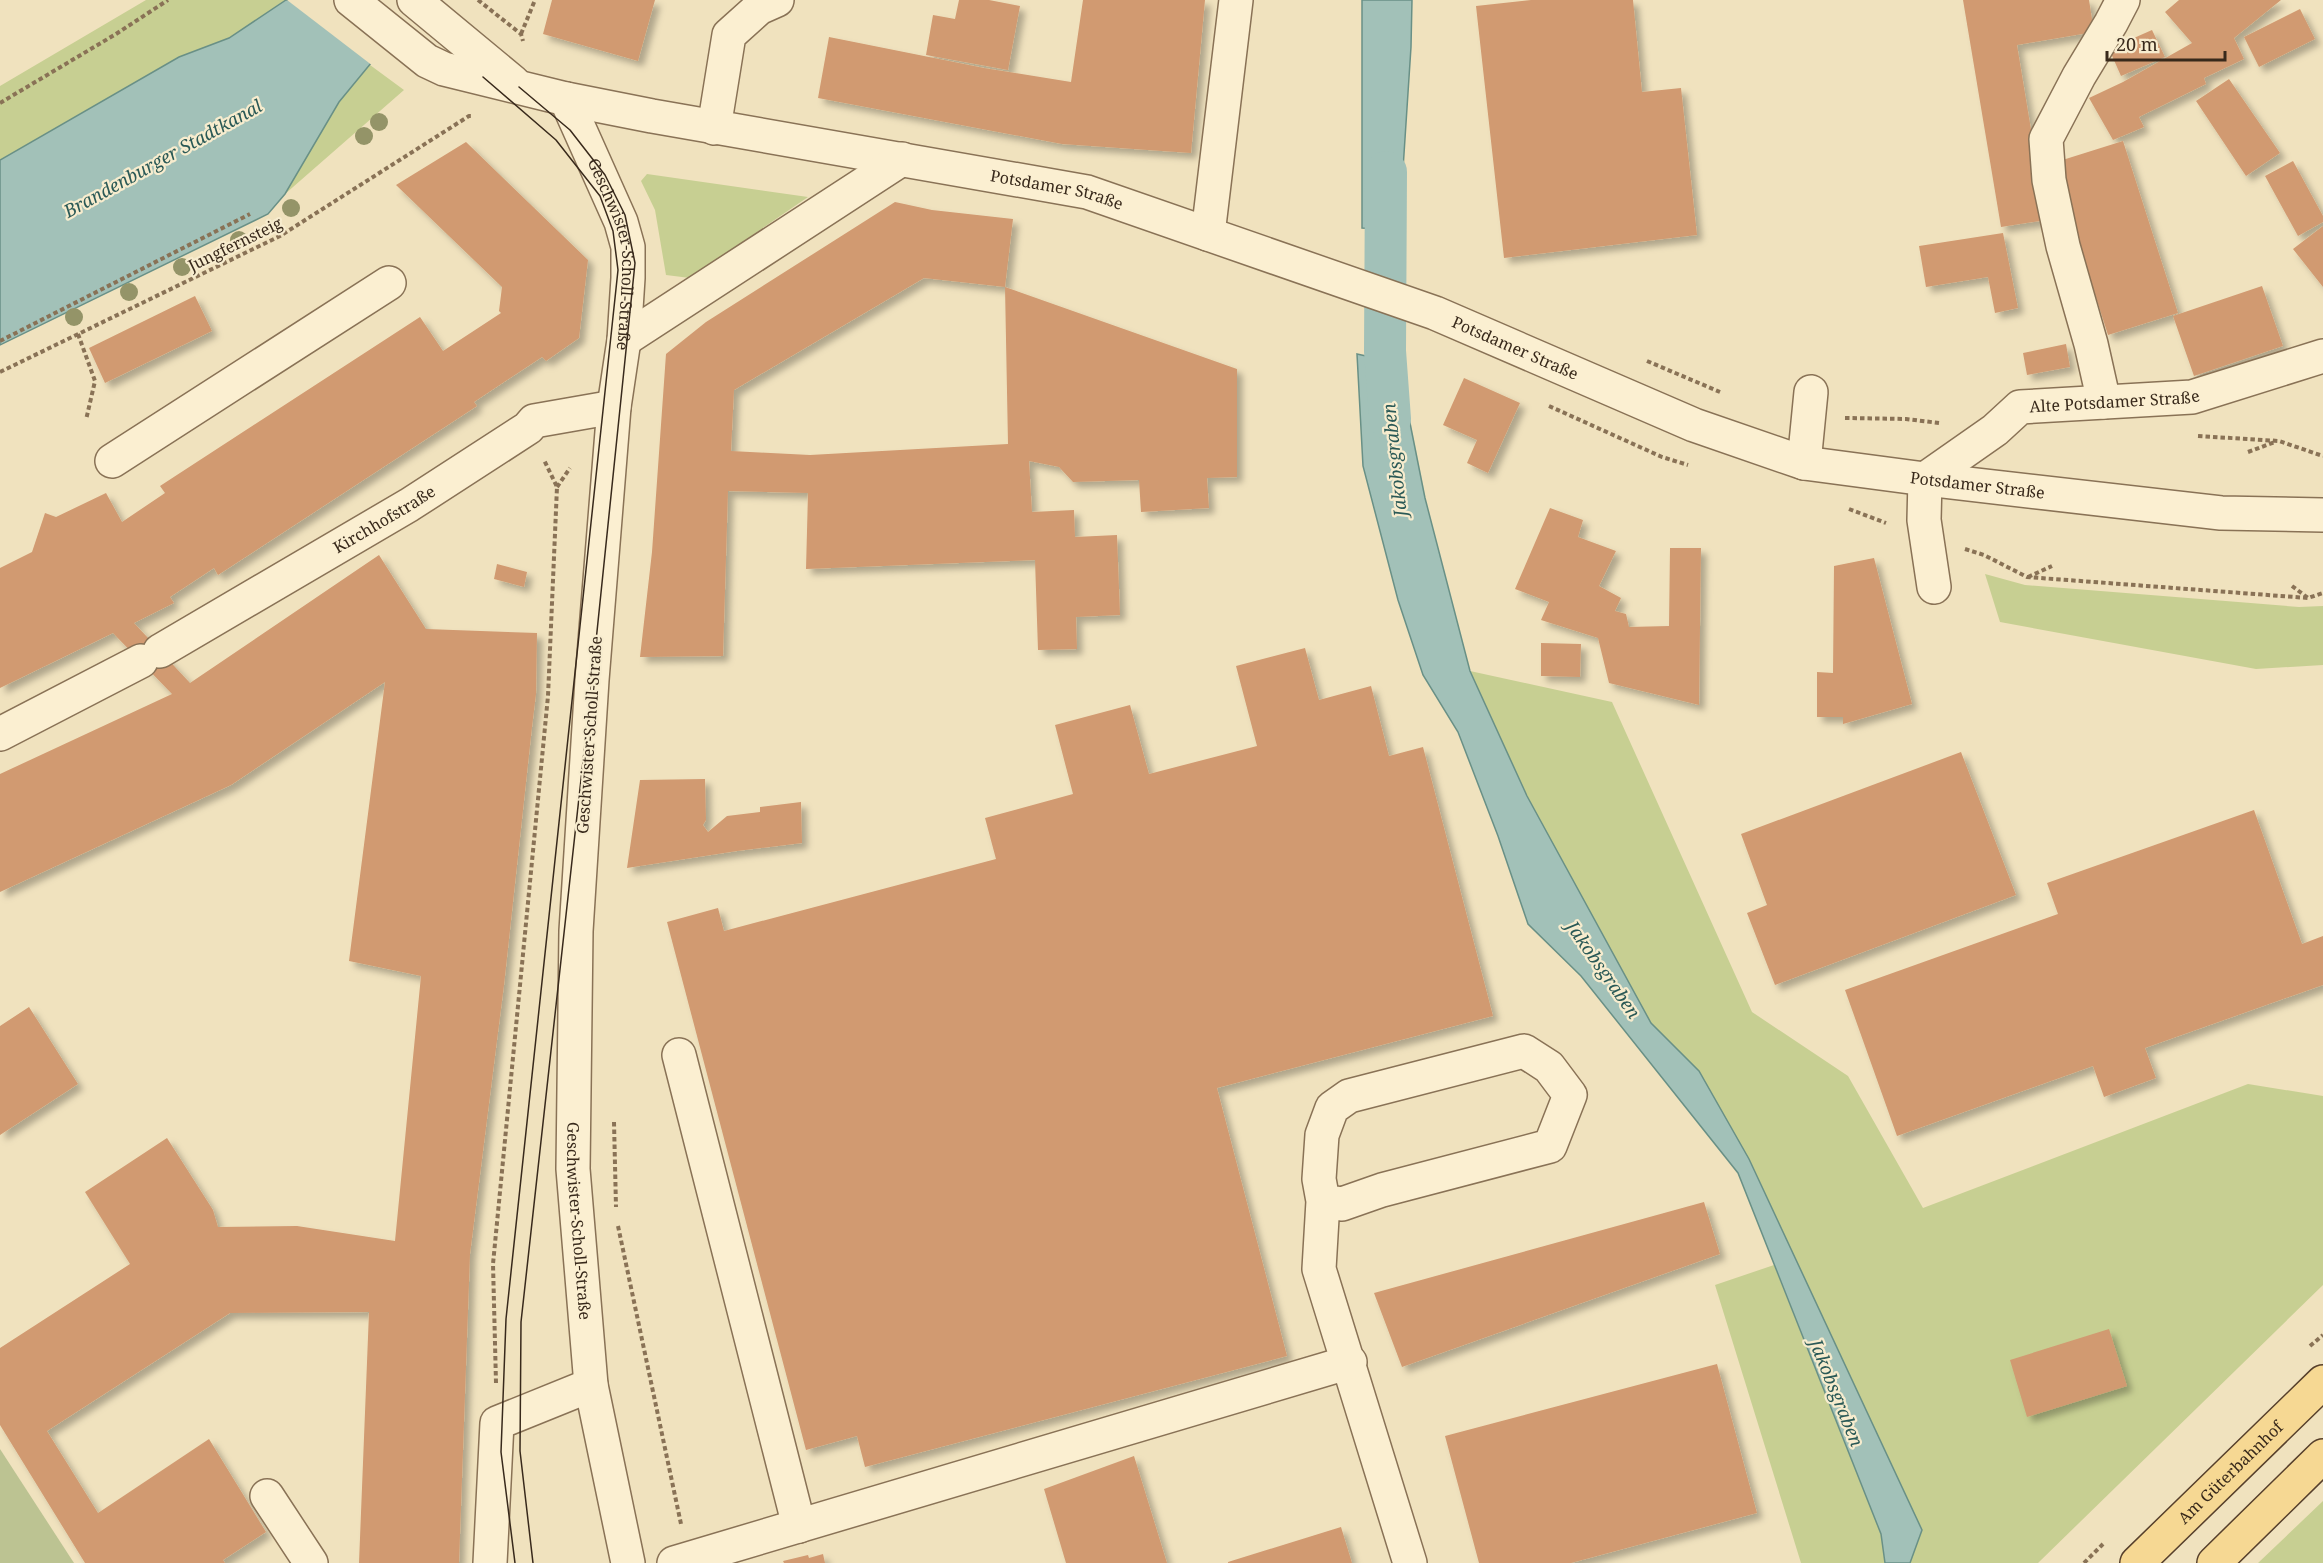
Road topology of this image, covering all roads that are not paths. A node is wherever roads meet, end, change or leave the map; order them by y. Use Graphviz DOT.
graph roads {
  1 [pos="351,0"];
  2 [pos="384,0"];
  3 [pos="414,0"];
  4 [pos="777,0"];
  5 [pos="1236,0"];
  6 [pos="2123,0"];
  7 [pos="451,25"];
  8 [pos="519,87"];
  9 [pos="566,99"];
  10 [pos="714,128"];
  11 [pos="902,159"];
  12 [pos="1208,234"];
  13 [pos="389,283"];
  14 [pos="624,340"];
  15 [pos="2323,356"];
  16 [pos="2104,402"];
  17 [pos="1809,405"];
  18 [pos="614,407"];
  19 [pos="112,461"];
  20 [pos="1804,463"];
  21 [pos="1925,479"];
  22 [pos="2323,515"];
  23 [pos="1934,587"];
  24 [pos="0,735"];
  25 [pos="679,1055"];
  26 [pos="1323,1201"];
  27 [pos="1350,1362"];
  28 [pos="2323,1382"];
  29 [pos="591,1385"];
  30 [pos="2323,1455"];
  31 [pos="267,1496"];
  32 [pos="800,1526"];
  33 [pos="681,1561"];
  34 [pos="311,1563"];
  35 [pos="489,1563"];
  36 [pos="628,1563"];
  37 [pos="1410,1563"];
  38 [pos="2137,1563"];
  39 [pos="2214,1563"];
  1 -- 7 [label="street"];
  2 -- 7 [label="street"];
  3 -- 7 [label="street"];
  4 -- 10 [label="street"];
  5 -- 12 [label="street"];
  6 -- 16 [label="street"];
  7 -- 8 [label="street"];
  7 -- 8 [label="street, Potsdamer Straße"];
  8 -- 9 [label="street, Potsdamer Straße"];
  9 -- 10 [label="street, Potsdamer Straße"];
  9 -- 14 [label="street, Geschwister-Scholl-Straße"];
  10 -- 11 [label="street, Potsdamer Straße"];
  11 -- 12 [label="street, Potsdamer Straße"];
  11 -- 14 [label="street"];
  12 -- 20 [label="street, Potsdamer Straße"];
  13 -- 19 [label="street"];
  14 -- 18 [label="street, Geschwister-Scholl-Straße"];
  15 -- 16 [label="street, Alte Potsdamer Straße"];
  16 -- 21 [label="street, Alte Potsdamer Straße"];
  17 -- 20 [label="street"];
  18 -- 24 [label="street, Kirchhofstraße"];
  18 -- 29 [label="street, Geschwister-Scholl-Straße"];
  20 -- 21 [label="street, Potsdamer Straße"];
  21 -- 22 [label="street, Potsdamer Straße"];
  21 -- 23 [label="street"];
  25 -- 32 [label="street"];
  26 -- 26 [label="street"];
  26 -- 27 [label="street"];
  27 -- 32 [label="street"];
  27 -- 37 [label="street"];
  28 -- 38 [label="main road, Am Güterbahnhof"];
  29 -- 35 [label="street"];
  29 -- 36 [label="street, Geschwister-Scholl-Straße"];
  30 -- 39 [label="main road"];
  31 -- 34 [label="street"];
  32 -- 33 [label="street"];
}
